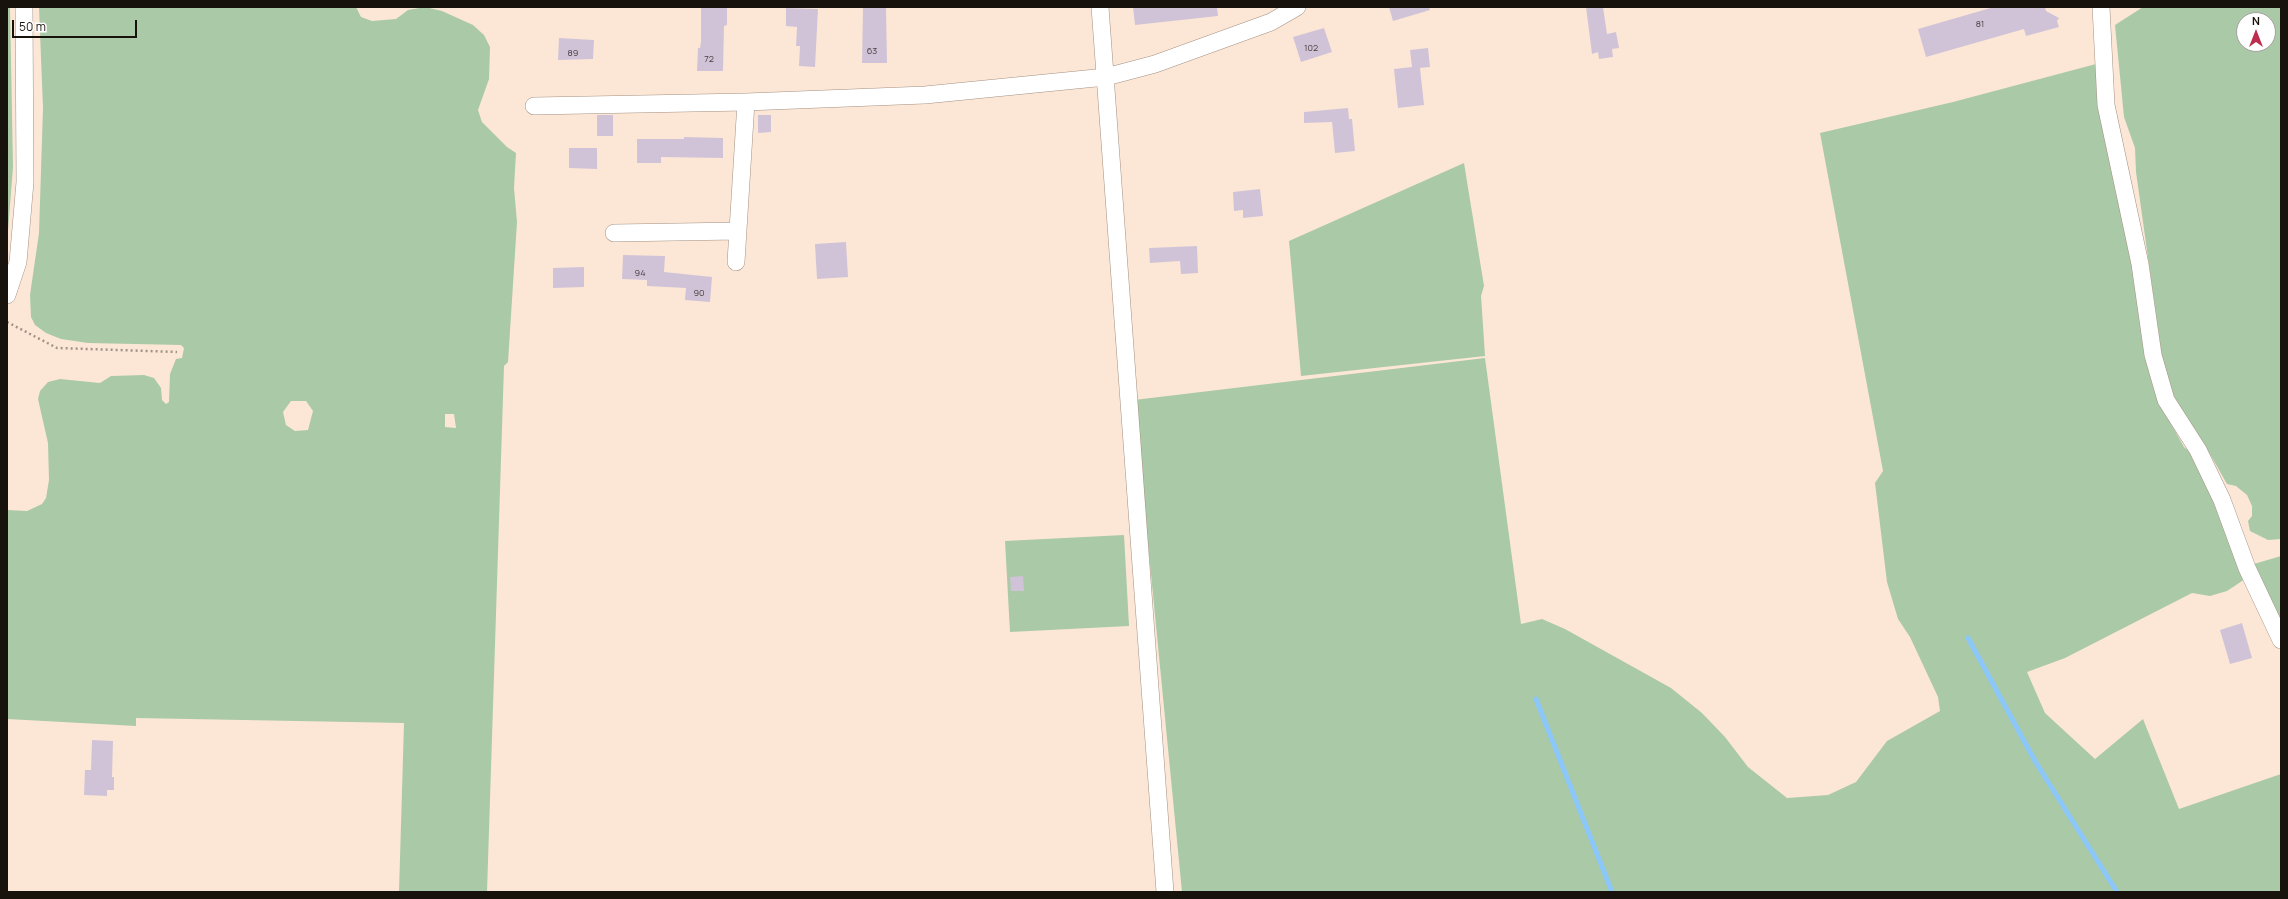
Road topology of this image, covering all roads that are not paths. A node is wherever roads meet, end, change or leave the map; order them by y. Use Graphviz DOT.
graph roads {
  1 [pos="24,7"];
  2 [pos="1100,7"];
  3 [pos="1297,7"];
  4 [pos="2101,7"];
  5 [pos="1106,77"];
  6 [pos="746,102"];
  7 [pos="534,106"];
  8 [pos="738,231"];
  9 [pos="614,233"];
  10 [pos="736,262"];
  11 [pos="7,295"];
  12 [pos="2281,640"];
  13 [pos="1165,892"];
  1 -- 11 [label="street"];
  2 -- 5 [label="street"];
  3 -- 5 [label="street"];
  4 -- 12 [label="street"];
  5 -- 6 [label="street"];
  5 -- 13 [label="street"];
  6 -- 7 [label="street"];
  6 -- 8 [label="street"];
  8 -- 9 [label="street"];
  8 -- 10 [label="street"];
}
